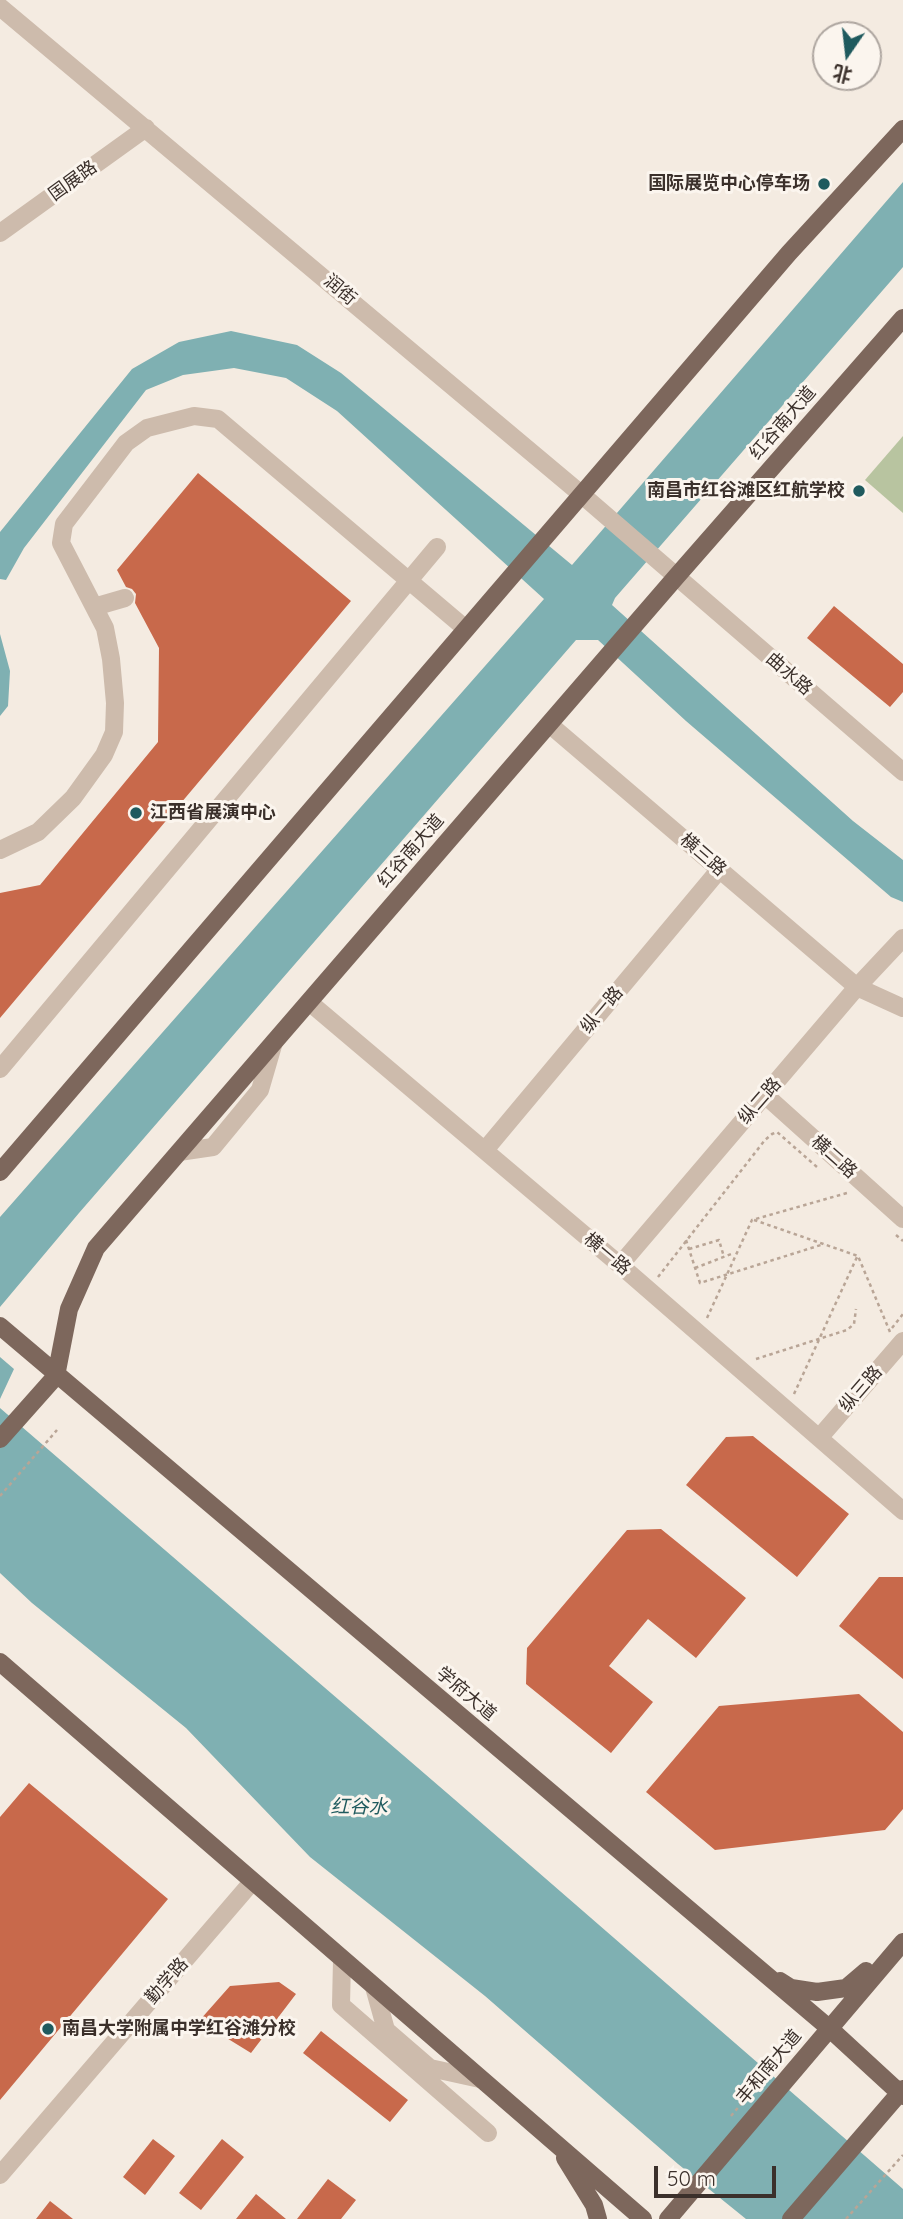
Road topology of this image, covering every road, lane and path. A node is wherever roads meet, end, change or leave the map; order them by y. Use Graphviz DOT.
graph roads {
  1 [pos="0,7"];
  2 [pos="146,128"];
  3 [pos="903,128"];
  4 [pos="0,233"];
  5 [pos="903,317"];
  6 [pos="582,495"];
  7 [pos="438,547"];
  8 [pos="675,576"];
  9 [pos="409,581"];
  10 [pos="125,598"];
  11 [pos="94,607"];
  12 [pos="466,629"];
  13 [pos="549,724"];
  14 [pos="903,772"];
  15 [pos="0,850"];
  16 [pos="720,869"];
  17 [pos="903,938"];
  18 [pos="857,987"];
  19 [pos="309,1002"];
  20 [pos="903,1008"];
  21 [pos="0,1069"];
  22 [pos="765,1096"];
  23 [pos="485,1150"];
  24 [pos="817,1167"];
  25 [pos="0,1172"];
  26 [pos="847,1192"];
  27 [pos="752,1220"];
  28 [pos="898,1226"];
  29 [pos="686,1240"];
  30 [pos="903,1241"];
  31 [pos="824,1244"];
  32 [pos="689,1249"];
  33 [pos="737,1252"];
  34 [pos="858,1255"];
  35 [pos="724,1257"];
  36 [pos="620,1265"];
  37 [pos="695,1268"];
  38 [pos="726,1275"];
  39 [pos="659,1285"];
  40 [pos="856,1309"];
  41 [pos="903,1314"];
  42 [pos="0,1326"];
  43 [pos="700,1334"];
  44 [pos="820,1338"];
  45 [pos="897,1340"];
  46 [pos="751,1361"];
  47 [pos="56,1376"];
  48 [pos="787,1410"];
  49 [pos="57,1430"];
  50 [pos="819,1438"];
  51 [pos="0,1439"];
  52 [pos="0,1496"];
  53 [pos="903,1511"];
  54 [pos="0,1662"];
  55 [pos="252,1882"];
  56 [pos="903,1941"];
  57 [pos="342,1960"];
  58 [pos="750,1962"];
  59 [pos="374,1987"];
  60 [pos="828,2028"];
  61 [pos="792,2043"];
  62 [pos="769,2070"];
  63 [pos="480,2079"];
  64 [pos="902,2093"];
  65 [pos="488,2133"];
  66 [pos="555,2143"];
  67 [pos="903,2155"];
  68 [pos="0,2175"];
  69 [pos="670,2216"];
  70 [pos="598,2219"];
  71 [pos="643,2219"];
  72 [pos="791,2219"];
  73 [pos="846,2219"];
  1 -- 2 [label="street, 润街"];
  2 -- 4 [label="street, 国展路"];
  2 -- 6 [label="street, 润街"];
  3 -- 6 [label="main road"];
  5 -- 8 [label="main road, 红谷南大道"];
  6 -- 8 [label="street, 润街"];
  6 -- 12 [label="main road"];
  7 -- 9 [label="street"];
  8 -- 13 [label="main road, 红谷南大道"];
  8 -- 14 [label="street, 曲水路"];
  9 -- 11 [label="street"];
  9 -- 12 [label="street"];
  9 -- 21 [label="street"];
  10 -- 11 [label="street"];
  11 -- 15 [label="street"];
  12 -- 25 [label="main road"];
  13 -- 16 [label="street, 横三路"];
  13 -- 19 [label="main road, 红谷南大道"];
  16 -- 18 [label="street, 横三路"];
  16 -- 23 [label="street, 纵一路"];
  17 -- 18 [label="street, 纵二路"];
  18 -- 20 [label="street, 横三路"];
  18 -- 22 [label="street, 纵二路"];
  19 -- 23 [label="street, 横一路"];
  19 -- 47 [label="main road, 红谷南大道"];
  22 -- 28 [label="street, 横二路"];
  22 -- 36 [label="street, 纵二路"];
  23 -- 36 [label="street, 横一路"];
  24 -- 29 [label="path"];
  26 -- 27 [label="path"];
  27 -- 31 [label="path"];
  27 -- 33 [label="path"];
  28 -- 30 [label="path"];
  29 -- 32 [label="path"];
  29 -- 39 [label="path"];
  31 -- 34 [label="path"];
  31 -- 38 [label="path"];
  32 -- 35 [label="path"];
  32 -- 37 [label="path"];
  33 -- 35 [label="path"];
  33 -- 38 [label="path"];
  34 -- 44 [label="path"];
  34 -- 45 [label="path"];
  35 -- 37 [label="path"];
  36 -- 43 [label="street, 横一路"];
  37 -- 38 [label="path"];
  38 -- 43 [label="path"];
  40 -- 44 [label="path"];
  41 -- 45 [label="path"];
  42 -- 47 [label="main road, 学府大道"];
  43 -- 48 [label="street, 横一路"];
  44 -- 46 [label="path"];
  44 -- 48 [label="path"];
  45 -- 50 [label="street, 纵三路"];
  47 -- 51 [label="main road"];
  47 -- 58 [label="main road, 学府大道"];
  48 -- 50 [label="street, 横一路"];
  49 -- 52 [label="path"];
  50 -- 53 [label="street, 横一路"];
  54 -- 55 [label="main road"];
  55 -- 57 [label="main road"];
  55 -- 68 [label="street, 勤学路"];
  56 -- 58 [label="main road"];
  56 -- 60 [label="main road, 丰和南大道"];
  57 -- 59 [label="main road"];
  57 -- 65 [label="street"];
  58 -- 60 [label="main road, 学府大道"];
  59 -- 63 [label="main road"];
  59 -- 63 [label="street"];
  60 -- 64 [label="main road, 学府大道"];
  60 -- 69 [label="main road, 丰和南大道"];
  61 -- 62 [label="path"];
  63 -- 66 [label="main road"];
  64 -- 72 [label="main road"];
  66 -- 70 [label="main road"];
  66 -- 71 [label="main road"];
  67 -- 73 [label="path"];
}
